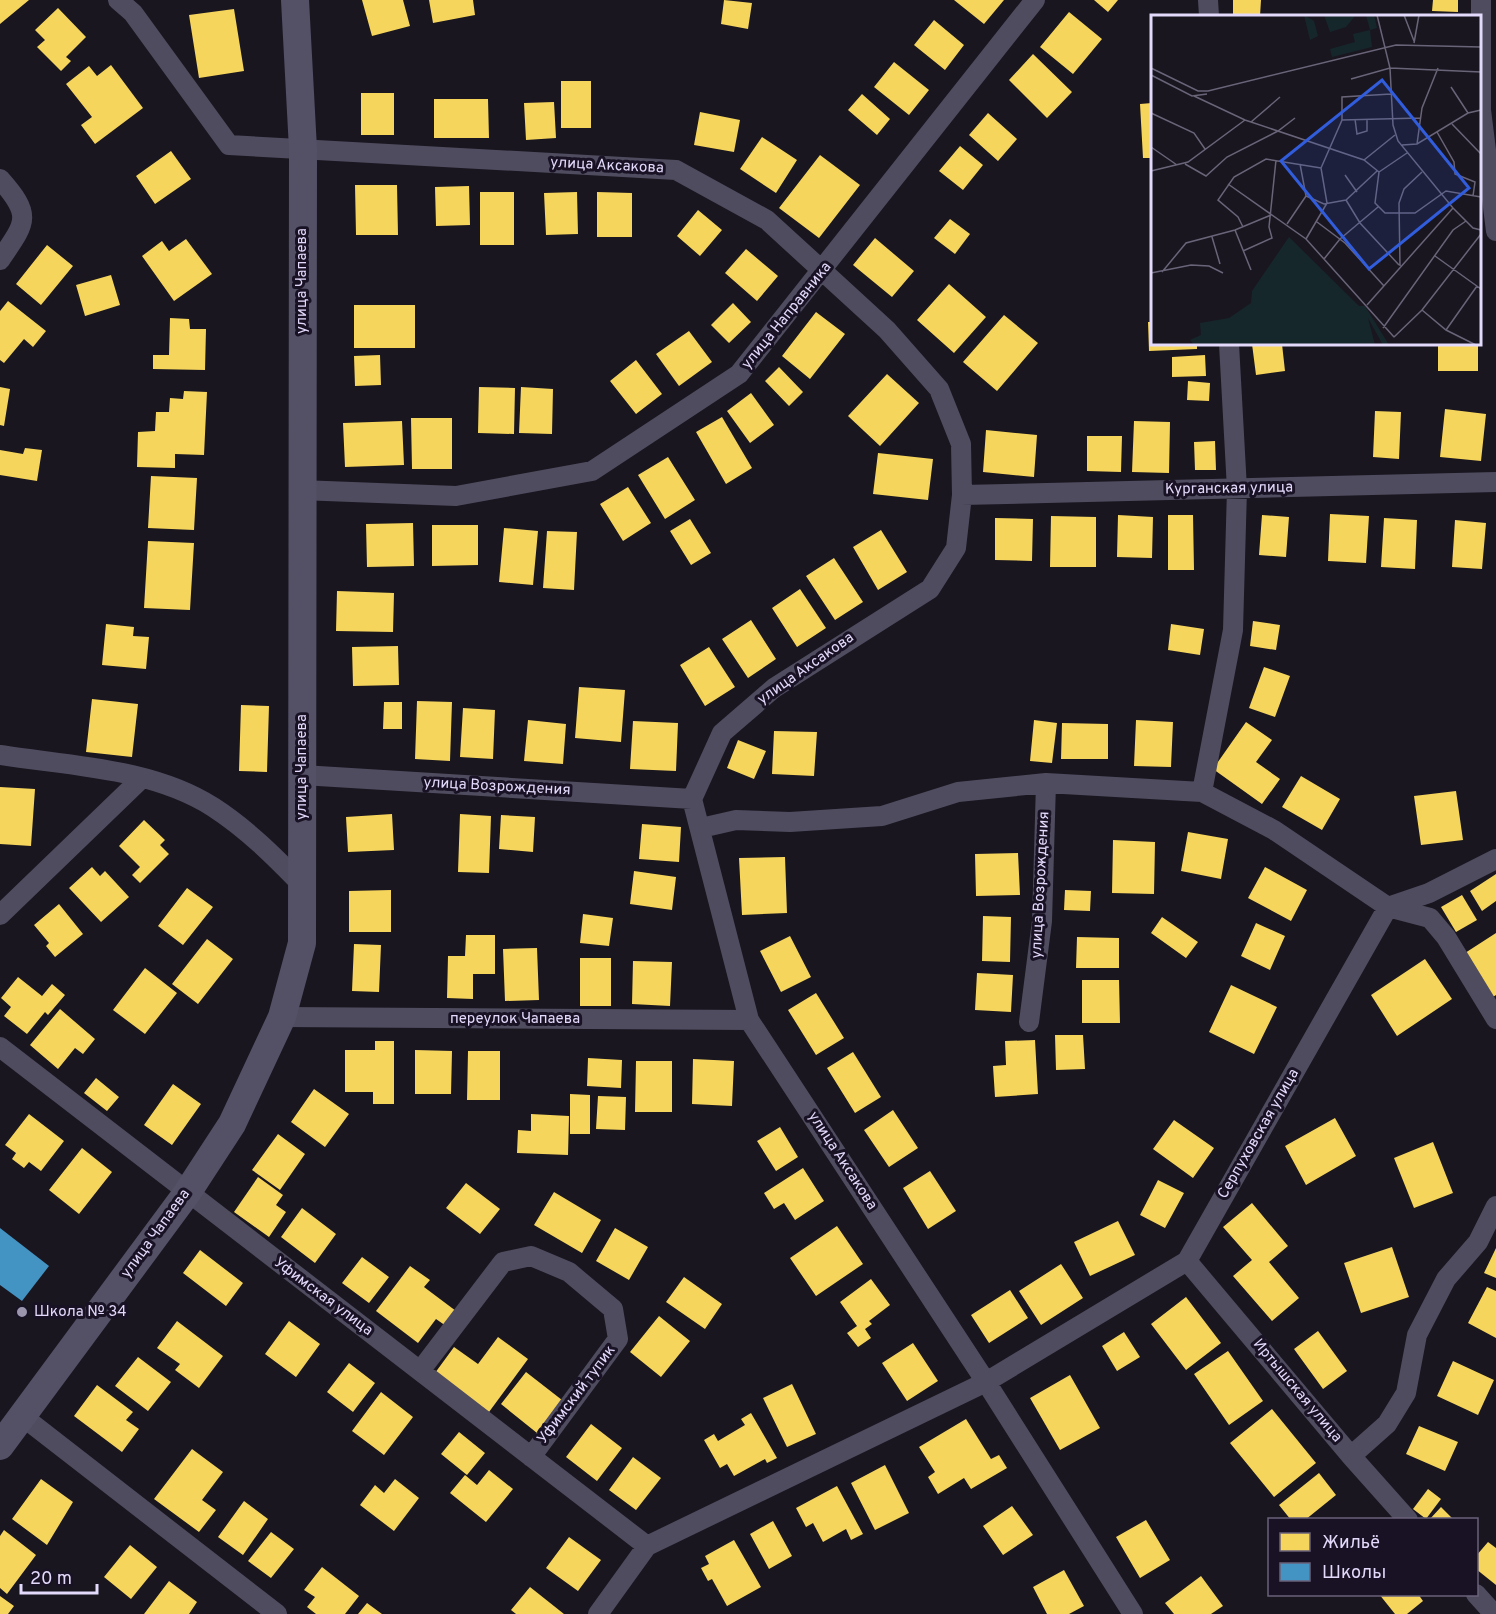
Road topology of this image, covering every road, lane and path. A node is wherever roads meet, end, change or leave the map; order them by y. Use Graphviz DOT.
graph roads {
  1 [pos="118,0"];
  2 [pos="295,0"];
  3 [pos="1035,0"];
  4 [pos="1481,0"];
  5 [pos="1481,15"];
  6 [pos="1481,118"];
  7 [pos="303,150"];
  8 [pos="0,179"];
  9 [pos="1496,231"];
  10 [pos="0,260"];
  11 [pos="824,271"];
  12 [pos="1229,345"];
  13 [pos="1496,482"];
  14 [pos="1237,489"];
  15 [pos="300,490"];
  16 [pos="962,495"];
  17 [pos="0,755"];
  18 [pos="302,775"];
  19 [pos="142,778"];
  20 [pos="1046,783"];
  21 [pos="1202,792"];
  22 [pos="692,799"];
  23 [pos="701,828"];
  24 [pos="1496,859"];
  25 [pos="303,886"];
  26 [pos="1388,907"];
  27 [pos="0,915"];
  28 [pos="282,1017"];
  29 [pos="1496,1018"];
  30 [pos="749,1020"];
  31 [pos="1029,1022"];
  32 [pos="0,1047"];
  33 [pos="187,1193"];
  34 [pos="1496,1206"];
  35 [pos="1187,1261"];
  36 [pos="420,1371"];
  37 [pos="986,1382"];
  38 [pos="22,1416"];
  39 [pos="0,1446"];
  40 [pos="1351,1456"];
  41 [pos="531,1457"];
  42 [pos="1406,1518"];
  43 [pos="647,1546"];
  44 [pos="1478,1596"];
  45 [pos="277,1614"];
  46 [pos="598,1614"];
  47 [pos="1133,1614"];
  48 [pos="1494,1614"];
  1 -- 7 [label="street, улица Аксакова"];
  2 -- 7 [label="street, улица Чапаева"];
  3 -- 11 [label="street, улица Направника"];
  4 -- 5 [label="street"];
  6 -- 9 [label="street"];
  7 -- 11 [label="street, улица Аксакова"];
  7 -- 15 [label="street, улица Чапаева"];
  8 -- 10 [label="street"];
  11 -- 15 [label="street, улица Направника"];
  11 -- 16 [label="street, улица Аксакова"];
  12 -- 14 [label="street"];
  13 -- 14 [label="street, Курганская улица"];
  14 -- 16 [label="street, Курганская улица"];
  14 -- 21 [label="street"];
  15 -- 18 [label="street, улица Чапаева"];
  16 -- 22 [label="street, улица Аксакова"];
  17 -- 19 [label="street"];
  18 -- 22 [label="street, улица Возрождения"];
  18 -- 25 [label="street, улица Чапаева"];
  19 -- 25 [label="street"];
  19 -- 27 [label="street"];
  20 -- 21 [label="street"];
  20 -- 23 [label="street"];
  20 -- 31 [label="street, улица Возрождения"];
  21 -- 26 [label="street"];
  22 -- 23 [label="street, улица Аксакова"];
  23 -- 30 [label="street, улица Аксакова"];
  24 -- 26 [label="street"];
  25 -- 28 [label="street, улица Чапаева"];
  26 -- 29 [label="street"];
  26 -- 35 [label="street, Серпуховская улица"];
  28 -- 30 [label="street, переулок Чапаева"];
  28 -- 33 [label="street, улица Чапаева"];
  30 -- 37 [label="street, улица Аксакова"];
  32 -- 33 [label="street, Уфимская улица"];
  33 -- 36 [label="street, Уфимская улица"];
  33 -- 38 [label="street, улица Чапаева"];
  34 -- 40 [label="street"];
  35 -- 37 [label="street, Серпуховская улица"];
  35 -- 40 [label="street, Иртышская улица"];
  36 -- 41 [label="street, Уфимская улица"];
  36 -- 41 [label="street, Уфимский тупик"];
  37 -- 43 [label="street, Серпуховская улица"];
  37 -- 47 [label="street, улица Аксакова"];
  38 -- 39 [label="street, улица Чапаева"];
  38 -- 45 [label="street"];
  40 -- 42 [label="street, Иртышская улица"];
  41 -- 43 [label="street, Уфимская улица"];
  43 -- 46 [label="street"];
  44 -- 48 [label="street"];
}
